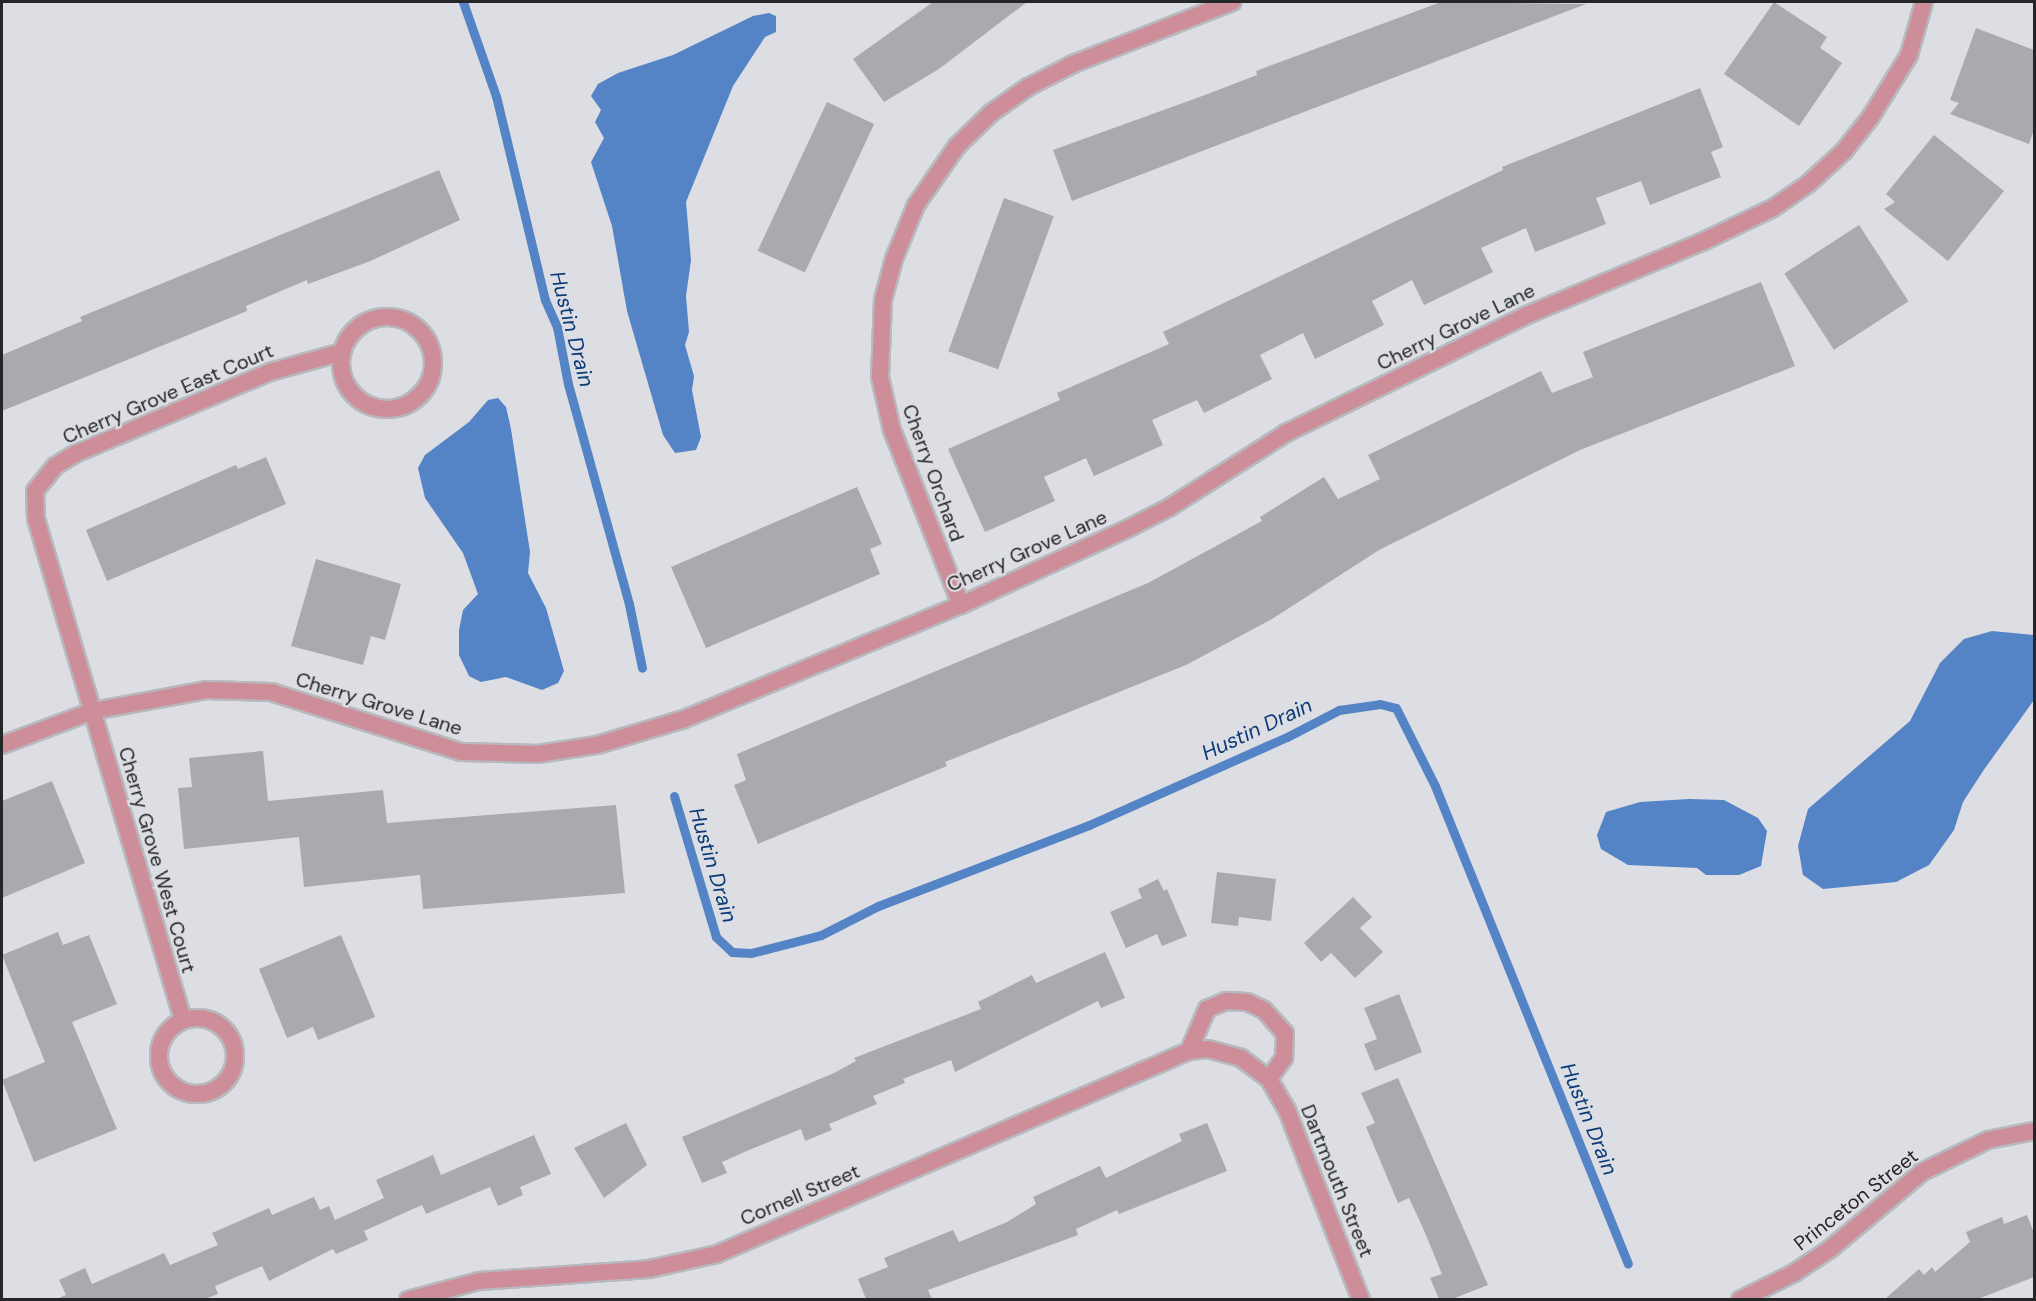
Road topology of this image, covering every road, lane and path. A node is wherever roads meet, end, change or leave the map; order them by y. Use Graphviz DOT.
graph roads {
  1 [pos="1232,2"];
  2 [pos="1924,2"];
  3 [pos="342,352"];
  4 [pos="961,605"];
  5 [pos="93,711"];
  6 [pos="2,745"];
  7 [pos="183,1020"];
  8 [pos="1189,1051"];
  9 [pos="1241,1058"];
  10 [pos="1269,1079"];
  11 [pos="2034,1131"];
  12 [pos="408,1299"];
  13 [pos="1361,1299"];
  14 [pos="1740,1299"];
  1 -- 4 [label="street, Cherry Orchard"];
  2 -- 4 [label="street, Cherry Grove Lane"];
  3 -- 3 [label="street"];
  3 -- 5 [label="street, Cherry Grove East Court"];
  4 -- 5 [label="street, Cherry Grove Lane"];
  5 -- 6 [label="street, Cherry Grove Lane"];
  5 -- 7 [label="street, Cherry Grove West Court"];
  7 -- 7 [label="street"];
  8 -- 9 [label="street, Cornell Street"];
  8 -- 10 [label="street"];
  8 -- 12 [label="street, Cornell Street"];
  9 -- 10 [label="street, Dartmouth Street"];
  10 -- 13 [label="street, Dartmouth Street"];
  11 -- 14 [label="street, Princeton Street"];
}
